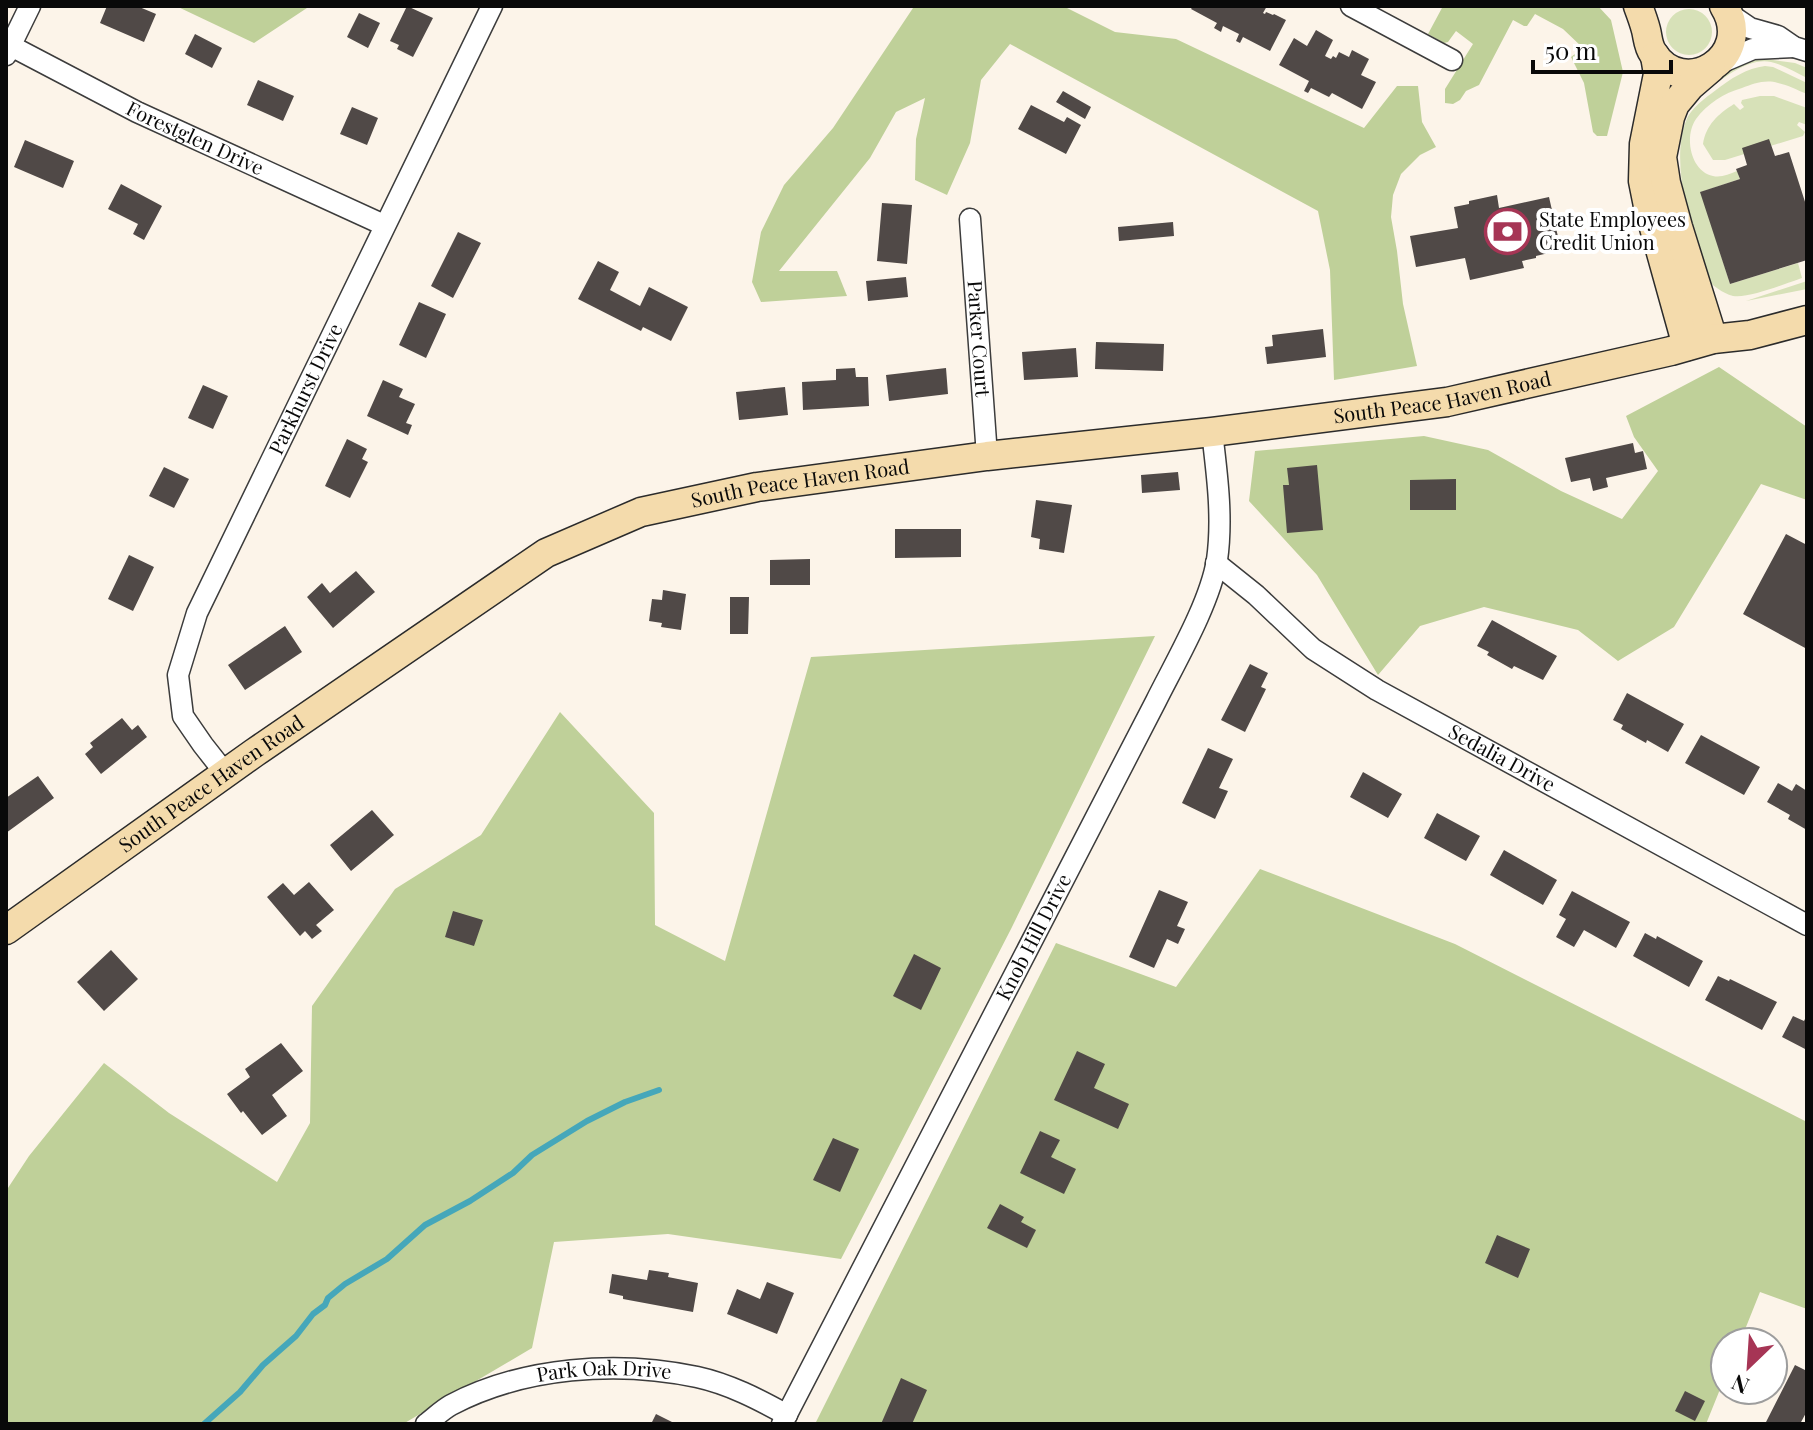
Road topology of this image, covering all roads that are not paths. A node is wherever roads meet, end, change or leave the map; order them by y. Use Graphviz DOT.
graph roads {
  1 [pos="30,6"];
  2 [pos="492,6"];
  3 [pos="1351,6"];
  4 [pos="1726,9"];
  5 [pos="1649,25"];
  6 [pos="1800,49"];
  7 [pos="8,50"];
  8 [pos="1452,60"];
  9 [pos="1713,67"];
  10 [pos="970,219"];
  11 [pos="384,225"];
  12 [pos="1807,303"];
  13 [pos="1807,320"];
  14 [pos="1700,343"];
  15 [pos="1212,432"];
  16 [pos="987,456"];
  17 [pos="1216,563"];
  18 [pos="225,773"];
  19 [pos="1807,925"];
  20 [pos="6,930"];
  21 [pos="784,1420"];
  22 [pos="426,1424"];
  1 -- 7 [label="street"];
  2 -- 11 [label="street, Parkhurst Drive"];
  3 -- 8 [label="street"];
  4 -- 6 [label="street"];
  4 -- 9 [label="main road"];
  5 -- 9 [label="main road"];
  5 -- 14 [label="main road"];
  6 -- 9 [label="street"];
  7 -- 11 [label="street, Forestglen Drive"];
  9 -- 14 [label="main road"];
  10 -- 16 [label="street, Parker Court"];
  11 -- 18 [label="street, Parkhurst Drive"];
  12 -- 14 [label="main road, South Peace Haven Road"];
  13 -- 14 [label="main road, South Peace Haven Road"];
  14 -- 15 [label="main road, South Peace Haven Road"];
  15 -- 16 [label="main road, South Peace Haven Road"];
  15 -- 17 [label="street, Knob Hill Drive"];
  16 -- 18 [label="main road, South Peace Haven Road"];
  17 -- 19 [label="street, Sedalia Drive"];
  17 -- 21 [label="street, Knob Hill Drive"];
  18 -- 20 [label="main road, South Peace Haven Road"];
  21 -- 22 [label="street, Park Oak Drive"];
}
